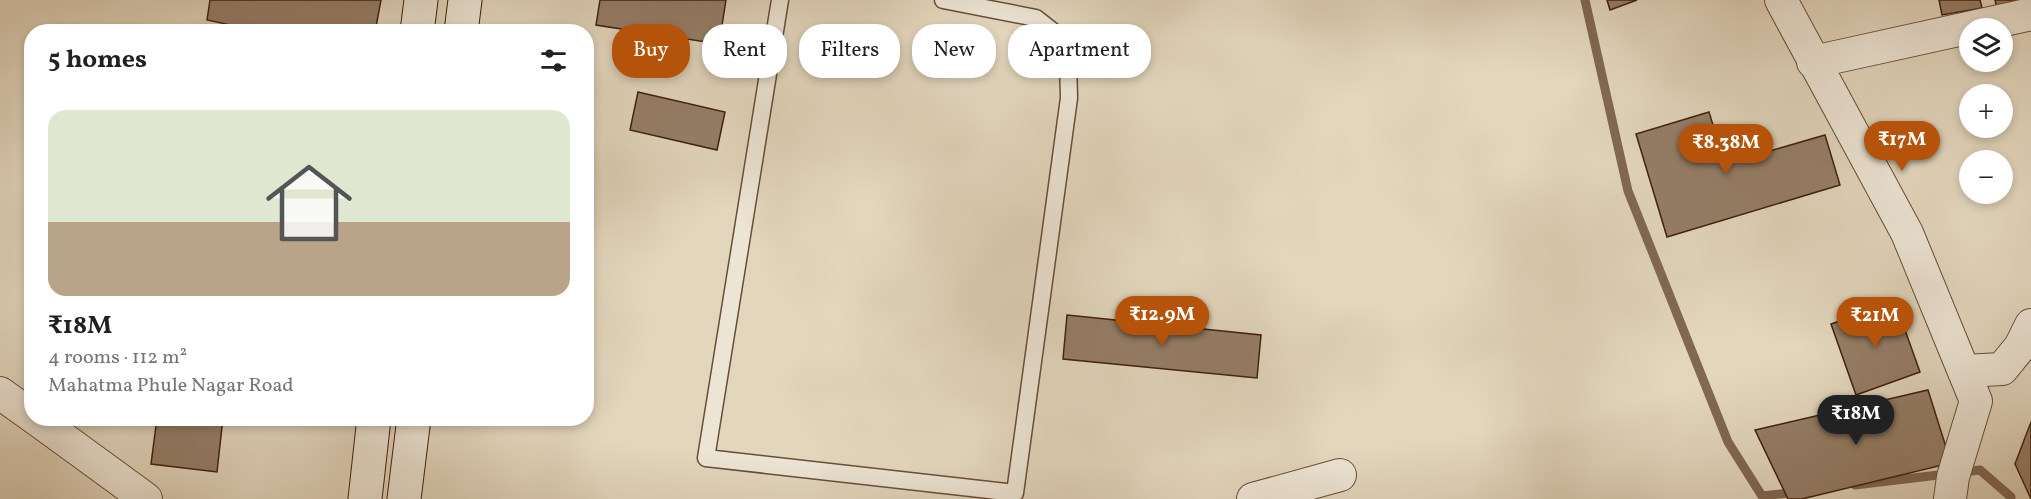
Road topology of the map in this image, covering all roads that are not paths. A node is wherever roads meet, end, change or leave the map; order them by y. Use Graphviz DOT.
graph roads {
  1 [pos="421,0"];
  2 [pos="465,0"];
  3 [pos="780,0"];
  4 [pos="944,0"];
  5 [pos="1781,0"];
  6 [pos="2031,15"];
  7 [pos="418,24"];
  8 [pos="462,24"];
  9 [pos="1813,62"];
  10 [pos="2031,325"];
  11 [pos="1964,371"];
  12 [pos="0,393"];
  13 [pos="24,410"];
  14 [pos="45,426"];
  15 [pos="373,426"];
  16 [pos="413,426"];
  17 [pos="1340,476"];
  18 [pos="1954,478"];
  19 [pos="146,499"];
  20 [pos="365,499"];
  21 [pos="404,499"];
  22 [pos="1253,499"];
  1 -- 7 [label="main road"];
  2 -- 8 [label="main road"];
  3 -- 4 [label="lane"];
  5 -- 9 [label="street"];
  6 -- 9 [label="street"];
  9 -- 11 [label="street"];
  10 -- 11 [label="street"];
  11 -- 18 [label="street"];
  12 -- 13 [label="street"];
  14 -- 19 [label="street"];
  15 -- 20 [label="main road"];
  16 -- 21 [label="main road"];
  17 -- 22 [label="street"];
}
